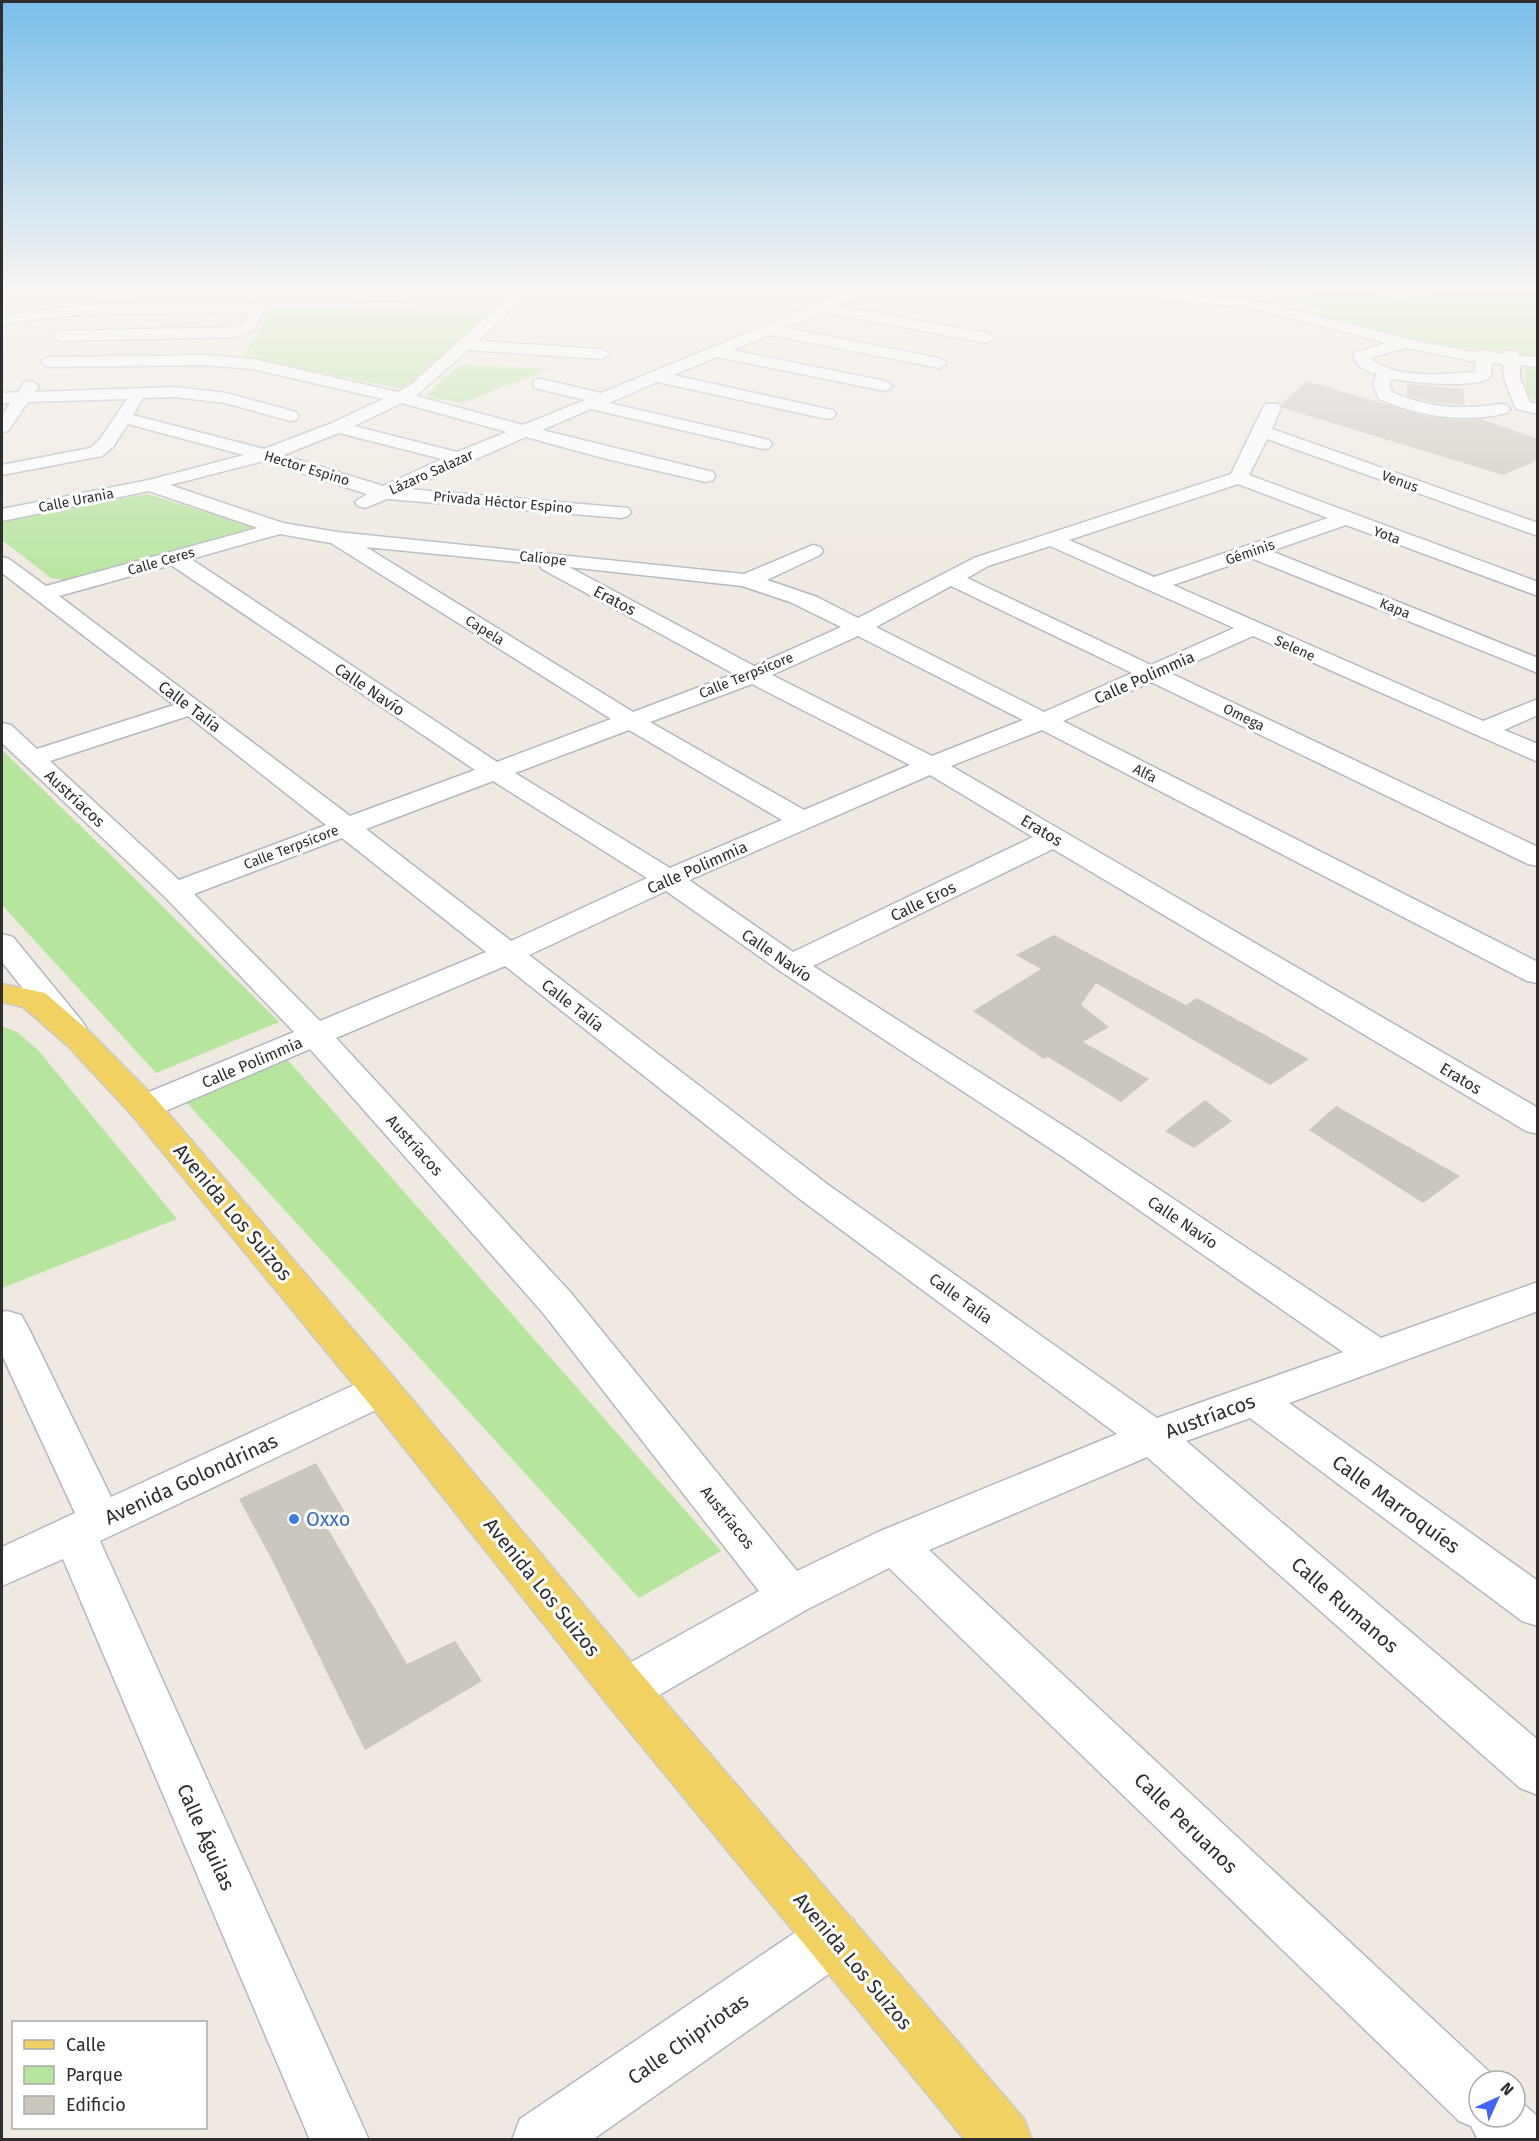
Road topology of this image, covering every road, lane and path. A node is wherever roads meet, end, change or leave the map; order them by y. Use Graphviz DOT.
graph roads {
  1 [pos="27,391"];
  2 [pos="371,391"];
  3 [pos="413,391"];
  4 [pos="563,391"];
  5 [pos="625,391"];
  6 [pos="722,391"];
  7 [pos="1384,391"];
  8 [pos="1486,391"];
  9 [pos="1520,391"];
  10 [pos="139,392"];
  11 [pos="23,396"];
  12 [pos="2,398"];
  13 [pos="403,398"];
  14 [pos="598,402"];
  15 [pos="1530,407"];
  16 [pos="1501,409"];
  17 [pos="827,414"];
  18 [pos="290,416"];
  19 [pos="124,418"];
  20 [pos="1267,421"];
  21 [pos="2,427"];
  22 [pos="338,427"];
  23 [pos="528,431"];
  24 [pos="763,444"];
  25 [pos="265,455"];
  26 [pos="459,458"];
  27 [pos="2,470"];
  28 [pos="706,476"];
  29 [pos="1238,478"];
  30 [pos="150,485"];
  31 [pos="385,492"];
  32 [pos="365,502"];
  33 [pos="621,512"];
  34 [pos="1538,512"];
  35 [pos="2,515"];
  36 [pos="1345,519"];
  37 [pos="279,528"];
  38 [pos="1538,530"];
  39 [pos="337,538"];
  40 [pos="1053,540"];
  41 [pos="813,550"];
  42 [pos="1253,551"];
  43 [pos="175,558"];
  44 [pos="536,558"];
  45 [pos="2,563"];
  46 [pos="949,577"];
  47 [pos="748,580"];
  48 [pos="1154,584"];
  49 [pos="1538,590"];
  50 [pos="42,594"];
  51 [pos="859,627"];
  52 [pos="1251,629"];
  53 [pos="1538,666"];
  54 [pos="1153,673"];
  55 [pos="753,675"];
  56 [pos="1538,706"];
  57 [pos="192,707"];
  58 [pos="629,720"];
  59 [pos="1043,721"];
  60 [pos="2,730"];
  61 [pos="1483,730"];
  62 [pos="1538,754"];
  63 [pos="33,758"];
  64 [pos="931,765"];
  65 [pos="494,771"];
  66 [pos="803,821"];
  67 [pos="345,826"];
  68 [pos="1054,837"];
  69 [pos="1538,858"];
  70 [pos="668,879"];
  71 [pos="175,891"];
  72 [pos="5,951"];
  73 [pos="507,954"];
  74 [pos="791,965"];
  75 [pos="1538,974"];
  76 [pos="2,993"];
  77 [pos="316,1036"];
  78 [pos="78,1038"];
  79 [pos="144,1107"];
  80 [pos="1538,1123"];
  81 [pos="1530,1308"];
  82 [pos="2,1327"];
  83 [pos="1377,1355"];
  84 [pos="381,1390"];
  85 [pos="1255,1400"];
  86 [pos="1152,1437"];
  87 [pos="87,1527"];
  88 [pos="894,1545"];
  89 [pos="2,1567"];
  90 [pos="790,1596"];
  91 [pos="1538,1607"];
  92 [pos="626,1690"];
  93 [pos="1538,1772"];
  94 [pos="834,1938"];
  95 [pos="1467,2090"];
  96 [pos="555,2136"];
  97 [pos="340,2139"];
  98 [pos="1003,2139"];
  1 -- 11 [label="street"];
  2 -- 13 [label="street"];
  3 -- 13 [label="street, Calle Urania"];
  4 -- 14 [label="street"];
  5 -- 14 [label="street, Lázaro Salazar"];
  6 -- 17 [label="street"];
  7 -- 16 [label="street"];
  8 -- 16 [label="street"];
  9 -- 15 [label="street"];
  10 -- 11 [label="street"];
  10 -- 18 [label="street"];
  10 -- 19 [label="street"];
  11 -- 12 [label="street"];
  11 -- 21 [label="street"];
  13 -- 22 [label="street, Calle Urania"];
  13 -- 23 [label="street"];
  14 -- 23 [label="street, Lázaro Salazar"];
  14 -- 24 [label="street"];
  15 -- 16 [label="street"];
  19 -- 25 [label="street, Hector Espino"];
  19 -- 27 [label="street"];
  20 -- 29 [label="street"];
  20 -- 34 [label="street, Venus"];
  20 -- 38 [label="street, Venus"];
  22 -- 25 [label="street, Calle Urania"];
  22 -- 26 [label="street"];
  23 -- 26 [label="street, Lázaro Salazar"];
  23 -- 28 [label="street"];
  25 -- 30 [label="street, Calle Urania"];
  25 -- 31 [label="street, Hector Espino"];
  26 -- 31 [label="street, Lázaro Salazar"];
  29 -- 36 [label="street, Yota"];
  29 -- 40 [label="street, Calle Terpsícore"];
  30 -- 35 [label="street, Calle Urania"];
  30 -- 37 [label="street, Capela"];
  31 -- 32 [label="street, Lázaro Salazar"];
  31 -- 33 [label="street, Privada Héctor Espino"];
  36 -- 42 [label="street, Géminis"];
  36 -- 49 [label="street, Yota"];
  37 -- 39 [label="street, Capela"];
  37 -- 43 [label="street, Calle Ceres"];
  39 -- 44 [label="street, Calíope"];
  39 -- 58 [label="street, Capela"];
  40 -- 46 [label="street, Calle Terpsícore"];
  40 -- 48 [label="street, Selene"];
  41 -- 47 [label="street"];
  42 -- 48 [label="street, Géminis"];
  42 -- 53 [label="street, Kapa"];
  43 -- 50 [label="street, Calle Ceres"];
  43 -- 65 [label="street, Calle Navío"];
  44 -- 47 [label="street, Calíope"];
  44 -- 55 [label="street, Eratos"];
  45 -- 50 [label="street, Calle Talía"];
  46 -- 51 [label="street, Calle Terpsícore"];
  46 -- 54 [label="street, Omega"];
  47 -- 51 [label="street, Alfa"];
  48 -- 52 [label="street, Selene"];
  50 -- 57 [label="street, Calle Talía"];
  51 -- 55 [label="street, Calle Terpsícore"];
  51 -- 59 [label="street, Alfa"];
  52 -- 54 [label="street, Calle Polimmia"];
  52 -- 61 [label="street, Selene"];
  54 -- 59 [label="street, Calle Polimmia"];
  54 -- 69 [label="street, Omega"];
  55 -- 58 [label="street, Calle Terpsícore"];
  55 -- 64 [label="street, Eratos"];
  56 -- 61 [label="street"];
  57 -- 63 [label="street"];
  57 -- 67 [label="street, Calle Talía"];
  58 -- 65 [label="street, Calle Terpsícore"];
  58 -- 66 [label="street, Capela"];
  59 -- 64 [label="street, Calle Polimmia"];
  59 -- 75 [label="street, Alfa"];
  60 -- 63 [label="street, Austríacos"];
  61 -- 62 [label="street, Selene"];
  63 -- 71 [label="street, Austríacos"];
  64 -- 66 [label="street, Calle Polimmia"];
  64 -- 68 [label="street, Eratos"];
  65 -- 67 [label="street, Calle Terpsícore"];
  65 -- 70 [label="street, Calle Navío"];
  66 -- 70 [label="street, Calle Polimmia"];
  67 -- 71 [label="street, Calle Terpsícore"];
  67 -- 73 [label="street, Calle Talía"];
  68 -- 74 [label="street, Calle Eros"];
  68 -- 80 [label="street, Eratos"];
  70 -- 73 [label="street, Calle Polimmia"];
  70 -- 74 [label="street, Calle Navío"];
  71 -- 77 [label="street, Austríacos"];
  72 -- 78 [label="street"];
  73 -- 77 [label="street, Calle Polimmia"];
  73 -- 86 [label="street, Calle Talía"];
  74 -- 83 [label="street, Calle Navío"];
  76 -- 78 [label="main road, Avenida Los Suizos"];
  77 -- 79 [label="street, Calle Polimmia"];
  77 -- 90 [label="street, Austríacos"];
  78 -- 79 [label="main road, Avenida Los Suizos"];
  79 -- 84 [label="main road, Avenida Los Suizos"];
  81 -- 83 [label="street, Austríacos"];
  82 -- 87 [label="street, Calle Águilas"];
  83 -- 85 [label="street, Austríacos"];
  84 -- 87 [label="street, Avenida Golondrinas"];
  84 -- 92 [label="main road, Avenida Los Suizos"];
  85 -- 86 [label="street, Austríacos"];
  85 -- 91 [label="street, Calle Marroquíes"];
  86 -- 88 [label="street, Austríacos"];
  86 -- 93 [label="street, Calle Rumanos"];
  87 -- 89 [label="street, Avenida Golondrinas"];
  87 -- 97 [label="street, Calle Águilas"];
  88 -- 90 [label="street, Austríacos"];
  88 -- 95 [label="street, Calle Peruanos"];
  90 -- 92 [label="street, Austríacos"];
  92 -- 94 [label="main road, Avenida Los Suizos"];
  94 -- 96 [label="street, Calle Chipriotas"];
  94 -- 98 [label="main road, Avenida Los Suizos"];
}
